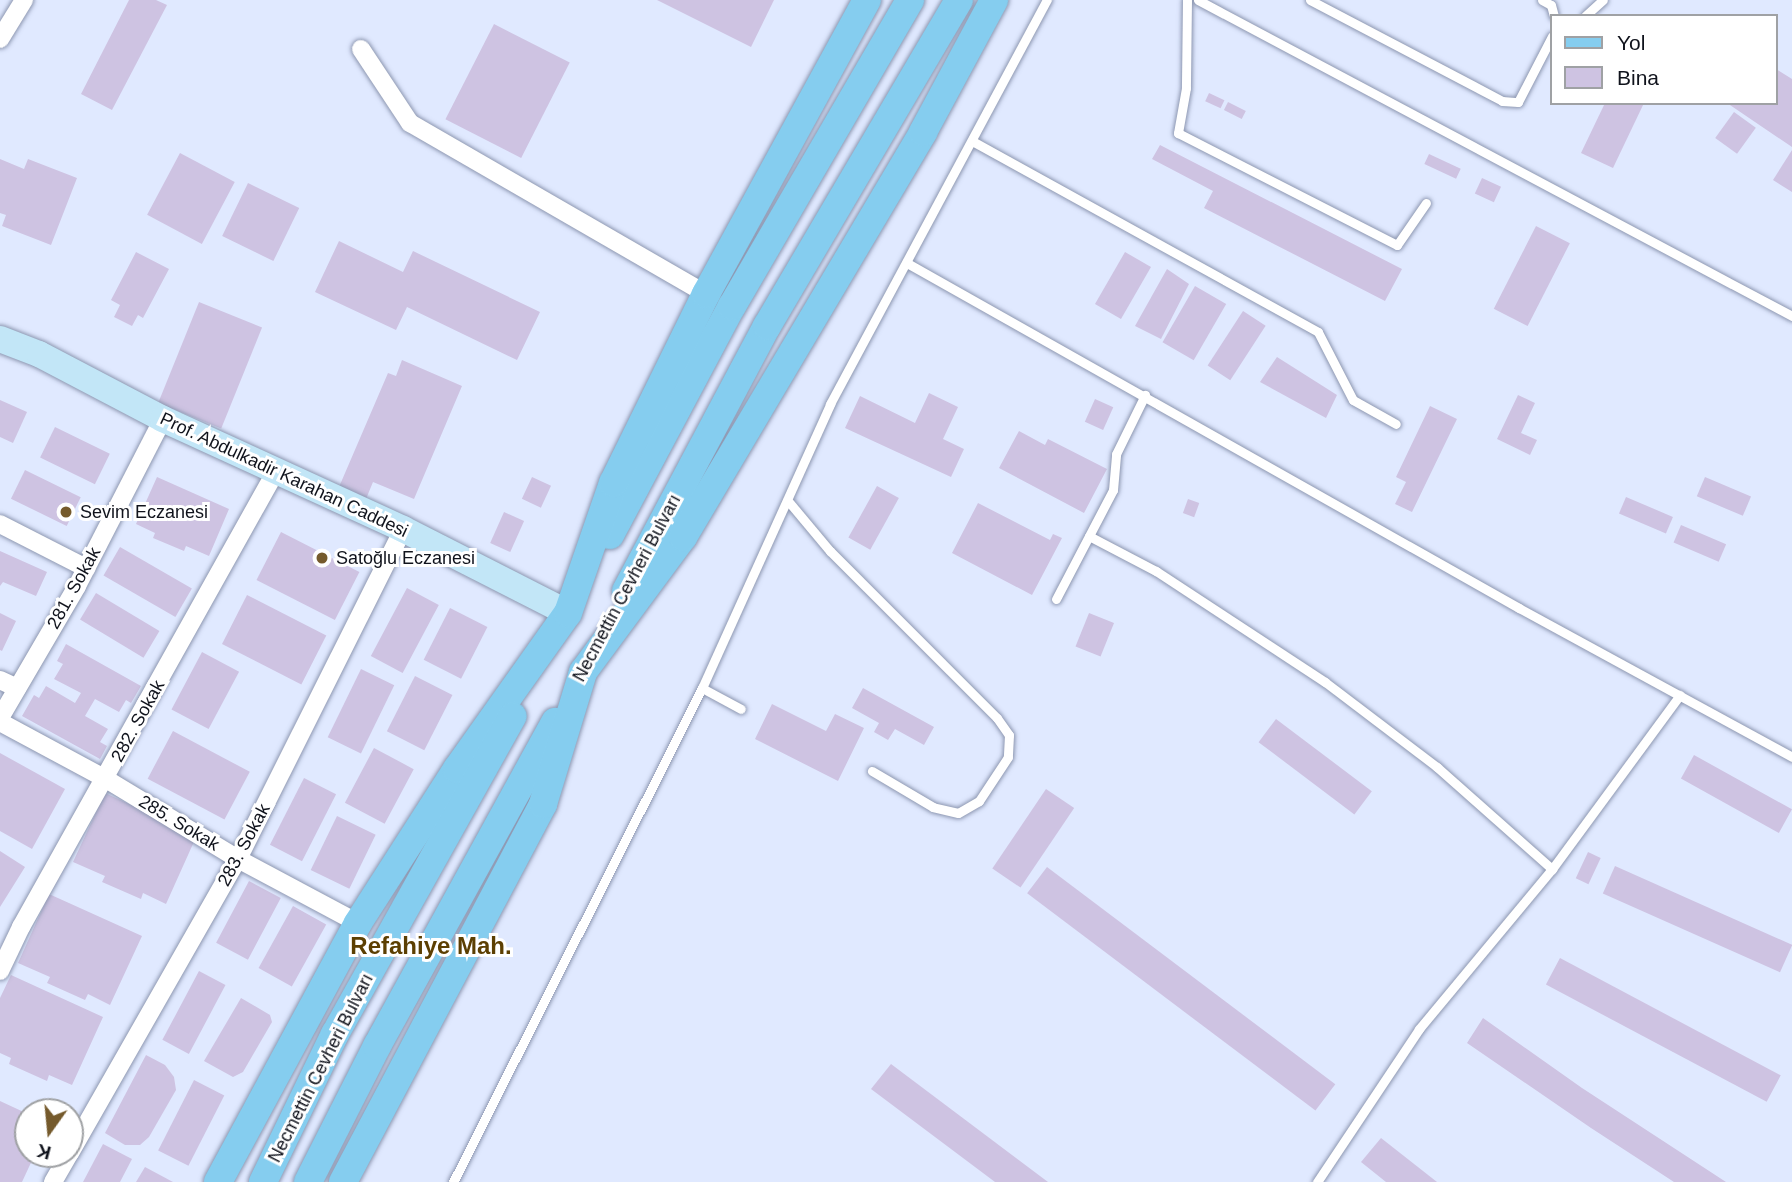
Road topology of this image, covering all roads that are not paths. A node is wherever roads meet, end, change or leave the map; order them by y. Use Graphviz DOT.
graph roads {
  1 [pos="24,0"];
  2 [pos="867,0"];
  3 [pos="910,0"];
  4 [pos="959,0"];
  5 [pos="994,0"];
  6 [pos="1047,0"];
  7 [pos="1187,0"];
  8 [pos="1198,0"];
  9 [pos="1310,0"];
  10 [pos="1542,0"];
  11 [pos="1603,0"];
  12 [pos="1553,14"];
  13 [pos="1587,14"];
  14 [pos="0,39"];
  15 [pos="1550,40"];
  16 [pos="361,49"];
  17 [pos="974,142"];
  18 [pos="1426,203"];
  19 [pos="907,263"];
  20 [pos="706,294"];
  21 [pos="1792,316"];
  22 [pos="0,339"];
  23 [pos="1145,396"];
  24 [pos="163,419"];
  25 [pos="1396,424"];
  26 [pos="276,471"];
  27 [pos="789,502"];
  28 [pos="0,524"];
  29 [pos="403,529"];
  30 [pos="1089,536"];
  31 [pos="86,568"];
  32 [pos="1056,599"];
  33 [pos="568,613"];
  34 [pos="583,672"];
  35 [pos="0,680"];
  36 [pos="18,688"];
  37 [pos="702,688"];
  38 [pos="1680,695"];
  39 [pos="741,709"];
  40 [pos="0,720"];
  41 [pos="1792,757"];
  42 [pos="872,771"];
  43 [pos="106,779"];
  44 [pos="238,859"];
  45 [pos="1552,869"];
  46 [pos="358,923"];
  47 [pos="0,971"];
  48 [pos="84,1128"];
  49 [pos="218,1182"];
  50 [pos="263,1182"];
  51 [pos="308,1182"];
  52 [pos="343,1182"];
  53 [pos="453,1182"];
  54 [pos="1317,1182"];
  1 -- 14 [label="street"];
  2 -- 20 [label="main road"];
  3 -- 33 [label="main road, Necmettin Cevheri Bulvarı"];
  4 -- 34 [label="main road, Necmettin Cevheri Bulvarı"];
  5 -- 34 [label="main road"];
  6 -- 17 [label="lane"];
  7 -- 18 [label="lane"];
  8 -- 21 [label="lane"];
  9 -- 15 [label="lane"];
  10 -- 12 [label="lane"];
  11 -- 13 [label="lane"];
  16 -- 20 [label="street"];
  17 -- 19 [label="lane"];
  17 -- 25 [label="lane"];
  19 -- 23 [label="lane"];
  19 -- 27 [label="lane"];
  20 -- 33 [label="main road"];
  22 -- 24 [label="main road, Prof. Abdulkadir Karahan Caddesi"];
  23 -- 30 [label="lane"];
  23 -- 38 [label="lane"];
  24 -- 26 [label="main road, Prof. Abdulkadir Karahan Caddesi"];
  24 -- 31 [label="street, 281. Sokak"];
  26 -- 29 [label="main road, Prof. Abdulkadir Karahan Caddesi"];
  26 -- 43 [label="street, 282. Sokak"];
  27 -- 37 [label="lane"];
  27 -- 42 [label="lane"];
  28 -- 31 [label="street"];
  29 -- 33 [label="main road, Prof. Abdulkadir Karahan Caddesi"];
  29 -- 44 [label="street, 283. Sokak"];
  30 -- 32 [label="lane"];
  30 -- 45 [label="lane"];
  31 -- 36 [label="street, 281. Sokak"];
  33 -- 46 [label="main road"];
  33 -- 50 [label="main road, Necmettin Cevheri Bulvarı"];
  34 -- 51 [label="main road, Necmettin Cevheri Bulvarı"];
  34 -- 52 [label="main road"];
  35 -- 36 [label="street"];
  36 -- 40 [label="street, 281. Sokak"];
  37 -- 39 [label="lane"];
  37 -- 53 [label="lane"];
  38 -- 41 [label="lane"];
  38 -- 45 [label="lane"];
  40 -- 43 [label="street, 285. Sokak"];
  43 -- 44 [label="street, 285. Sokak"];
  43 -- 47 [label="street, 282. Sokak"];
  44 -- 46 [label="street, 285. Sokak"];
  44 -- 48 [label="street, 283. Sokak"];
  45 -- 54 [label="lane"];
  46 -- 49 [label="main road"];
}
